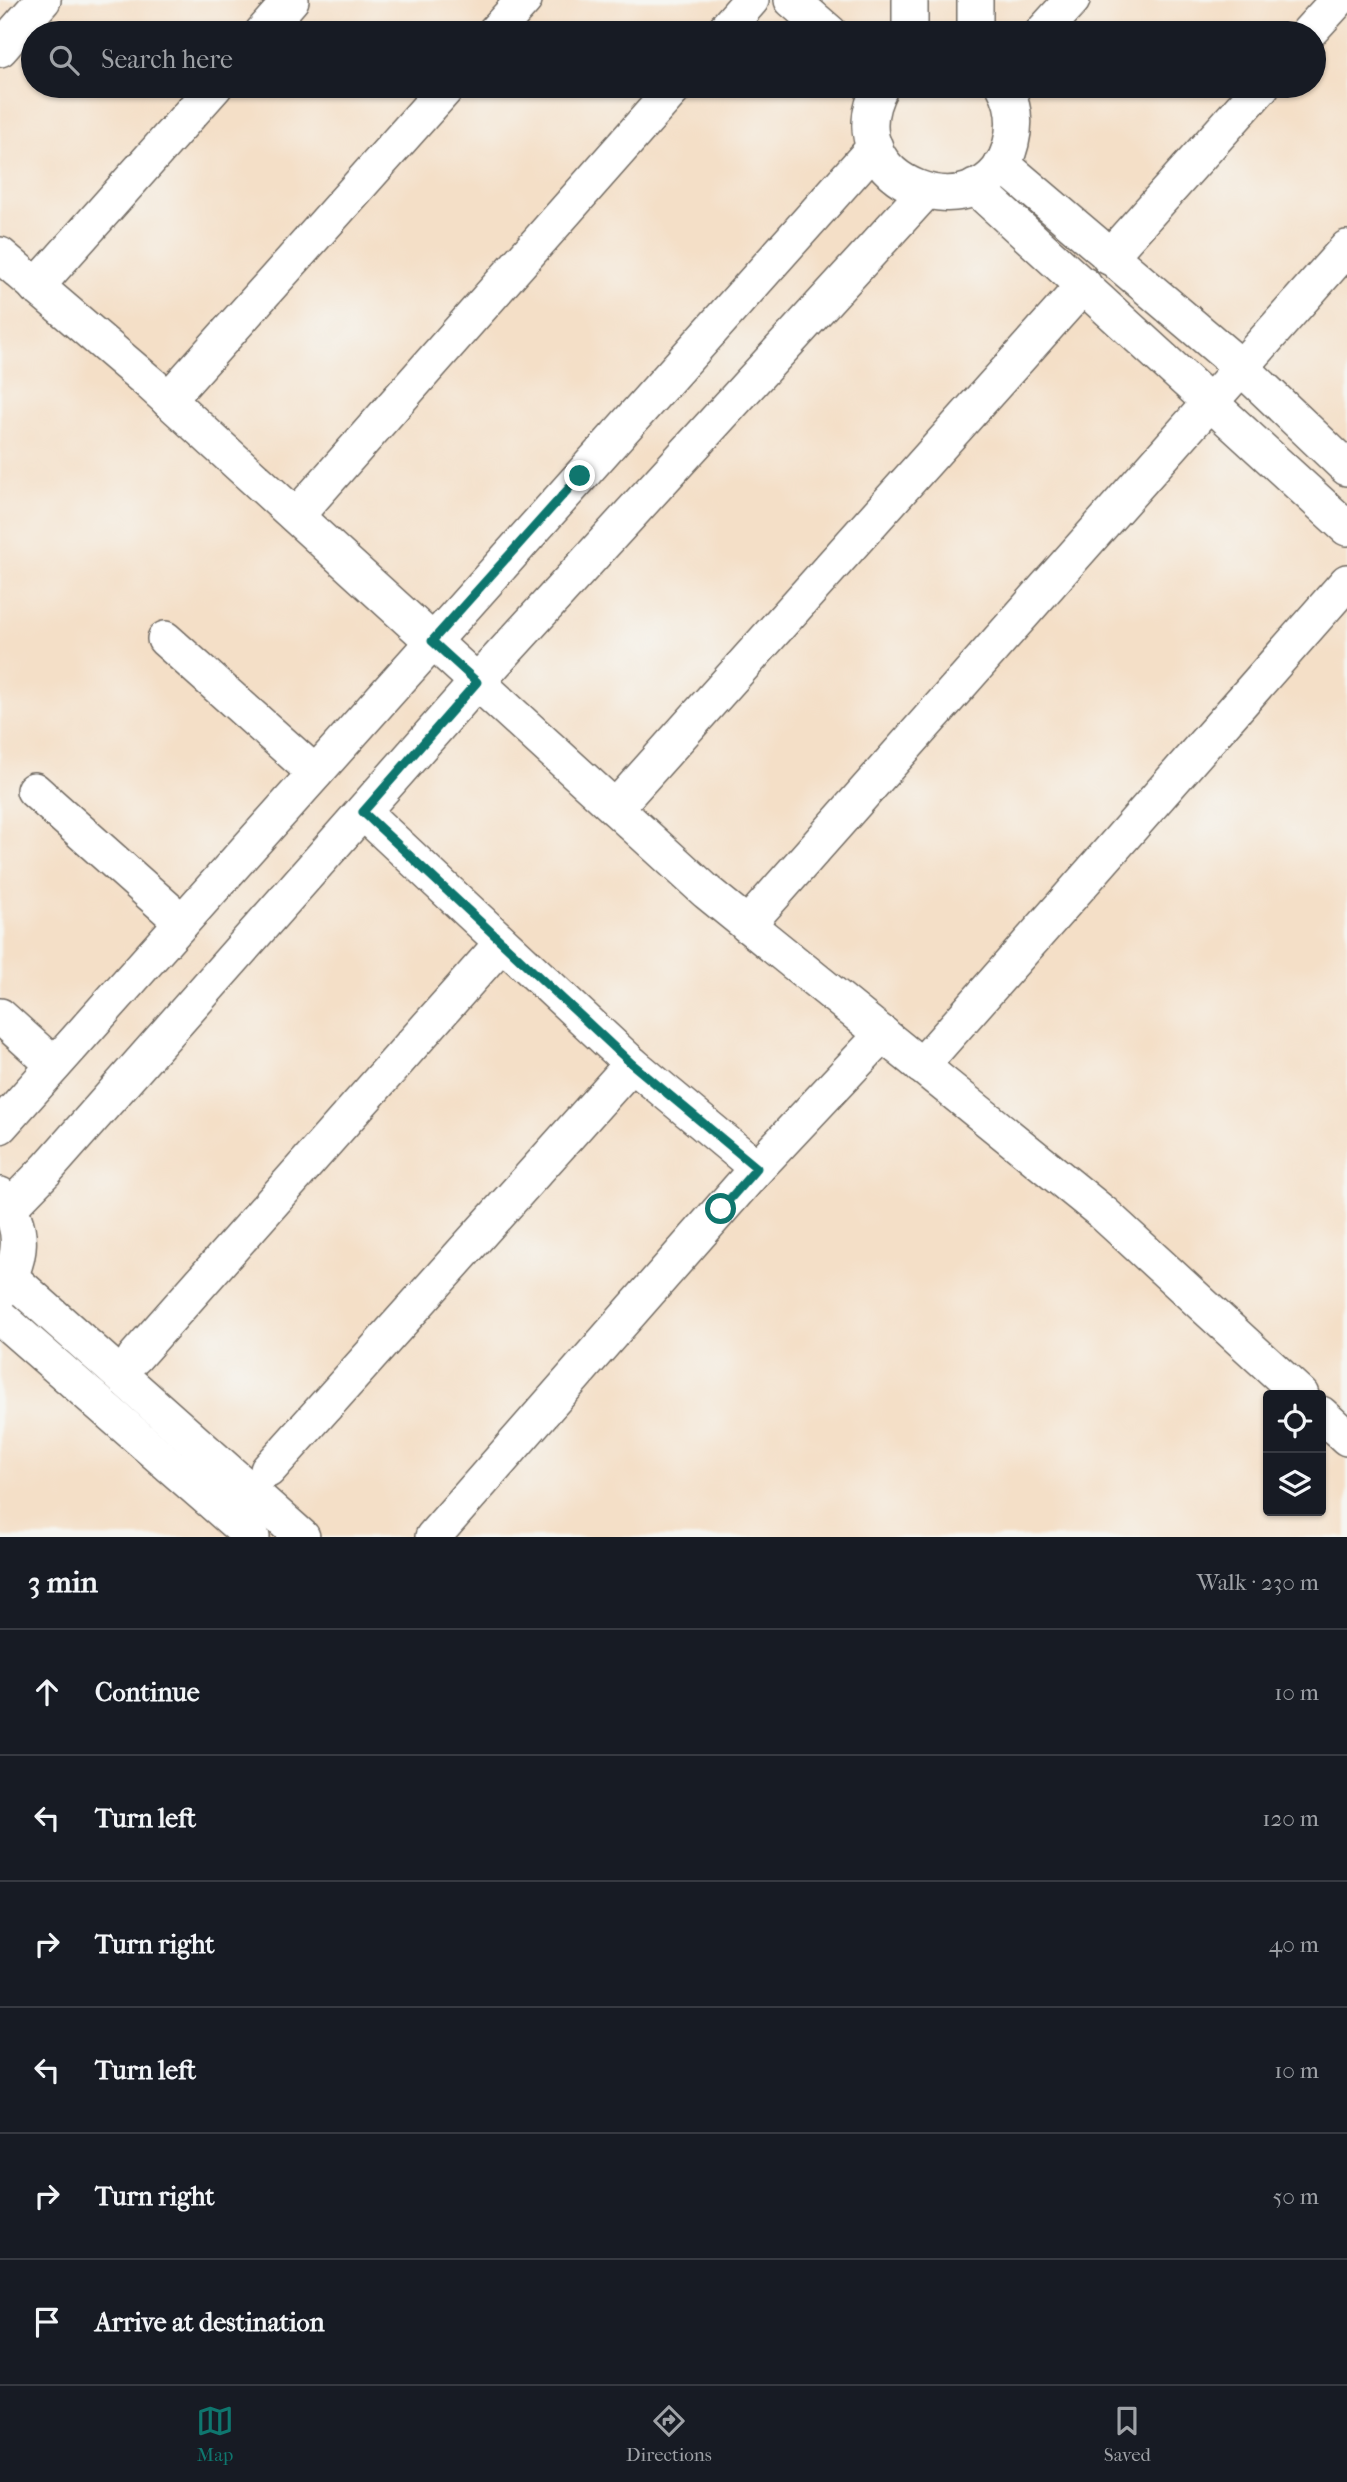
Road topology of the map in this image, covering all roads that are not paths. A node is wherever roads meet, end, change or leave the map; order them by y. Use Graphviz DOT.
graph roads {
  1 [pos="43,0"];
  2 [pos="292,0"];
  3 [pos="524,0"];
  4 [pos="751,0"];
  5 [pos="792,0"];
  6 [pos="910,0"];
  7 [pos="975,0"];
  8 [pos="1072,0"];
  9 [pos="1338,0"];
  10 [pos="25,21"];
  11 [pos="273,21"];
  12 [pos="505,21"];
  13 [pos="733,21"];
  14 [pos="816,21"];
  15 [pos="910,21"];
  16 [pos="975,21"];
  17 [pos="1053,21"];
  18 [pos="1319,21"];
  19 [pos="21,25"];
  20 [pos="0,49"];
  21 [pos="204,98"];
  22 [pos="437,98"];
  23 [pos="665,98"];
  24 [pos="877,98"];
  25 [pos="1009,98"];
  26 [pos="1251,98"];
  27 [pos="875,147"];
  28 [pos="1002,164"];
  29 [pos="975,187"];
  30 [pos="925,192"];
  31 [pos="1347,248"];
  32 [pos="0,255"];
  33 [pos="1109,257"];
  34 [pos="1084,285"];
  35 [pos="36,287"];
  36 [pos="1241,368"];
  37 [pos="168,400"];
  38 [pos="1211,400"];
  39 [pos="1347,468"];
  40 [pos="296,516"];
  41 [pos="1347,528"];
  42 [pos="1347,582"];
  43 [pos="165,639"];
  44 [pos="432,641"];
  45 [pos="477,682"];
  46 [pos="315,773"];
  47 [pos="34,790"];
  48 [pos="615,808"];
  49 [pos="363,812"];
  50 [pos="181,922"];
  51 [pos="747,925"];
  52 [pos="502,943"];
  53 [pos="0,1016"];
  54 [pos="883,1034"];
  55 [pos="632,1064"];
  56 [pos="54,1065"];
  57 [pos="921,1066"];
  58 [pos="0,1126"];
  59 [pos="757,1168"];
  60 [pos="5,1201"];
  61 [pos="6,1285"];
  62 [pos="0,1317"];
  63 [pos="135,1357"];
  64 [pos="1296,1390"];
  65 [pos="1326,1418"];
  66 [pos="1347,1438"];
  67 [pos="268,1470"];
  68 [pos="252,1537"];
  69 [pos="302,1537"];
  70 [pos="433,1537"];
  1 -- 10 [label="street"];
  2 -- 11 [label="street"];
  3 -- 12 [label="street"];
  4 -- 13 [label="street"];
  5 -- 14 [label="street"];
  6 -- 15 [label="street"];
  7 -- 16 [label="street"];
  8 -- 17 [label="street"];
  9 -- 18 [label="street"];
  19 -- 20 [label="street"];
  21 -- 35 [label="street"];
  22 -- 37 [label="street"];
  23 -- 40 [label="street"];
  24 -- 27 [label="street"];
  25 -- 28 [label="street"];
  26 -- 33 [label="street"];
  27 -- 30 [label="street"];
  27 -- 44 [label="street"];
  28 -- 29 [label="street"];
  28 -- 33 [label="street"];
  29 -- 30 [label="street"];
  29 -- 34 [label="street"];
  30 -- 45 [label="street"];
  31 -- 36 [label="street"];
  32 -- 35 [label="street"];
  33 -- 36 [label="street"];
  34 -- 38 [label="street"];
  34 -- 48 [label="street"];
  35 -- 37 [label="street"];
  36 -- 38 [label="street"];
  36 -- 39 [label="street"];
  37 -- 40 [label="street"];
  38 -- 41 [label="street"];
  38 -- 51 [label="street"];
  40 -- 44 [label="street"];
  42 -- 57 [label="street"];
  43 -- 46 [label="street"];
  44 -- 45 [label="street"];
  44 -- 46 [label="street"];
  45 -- 48 [label="street"];
  45 -- 49 [label="street"];
  46 -- 50 [label="street"];
  47 -- 50 [label="street"];
  48 -- 51 [label="street"];
  49 -- 52 [label="street"];
  49 -- 60 [label="street"];
  50 -- 56 [label="street"];
  51 -- 54 [label="street"];
  52 -- 55 [label="street"];
  52 -- 63 [label="street"];
  53 -- 56 [label="street"];
  54 -- 57 [label="street"];
  54 -- 59 [label="street"];
  55 -- 59 [label="street"];
  55 -- 67 [label="street"];
  56 -- 58 [label="street"];
  57 -- 64 [label="street"];
  59 -- 70 [label="street"];
  60 -- 61 [label="street"];
  61 -- 69 [label="street"];
  62 -- 68 [label="street"];
  65 -- 66 [label="street"];
}
